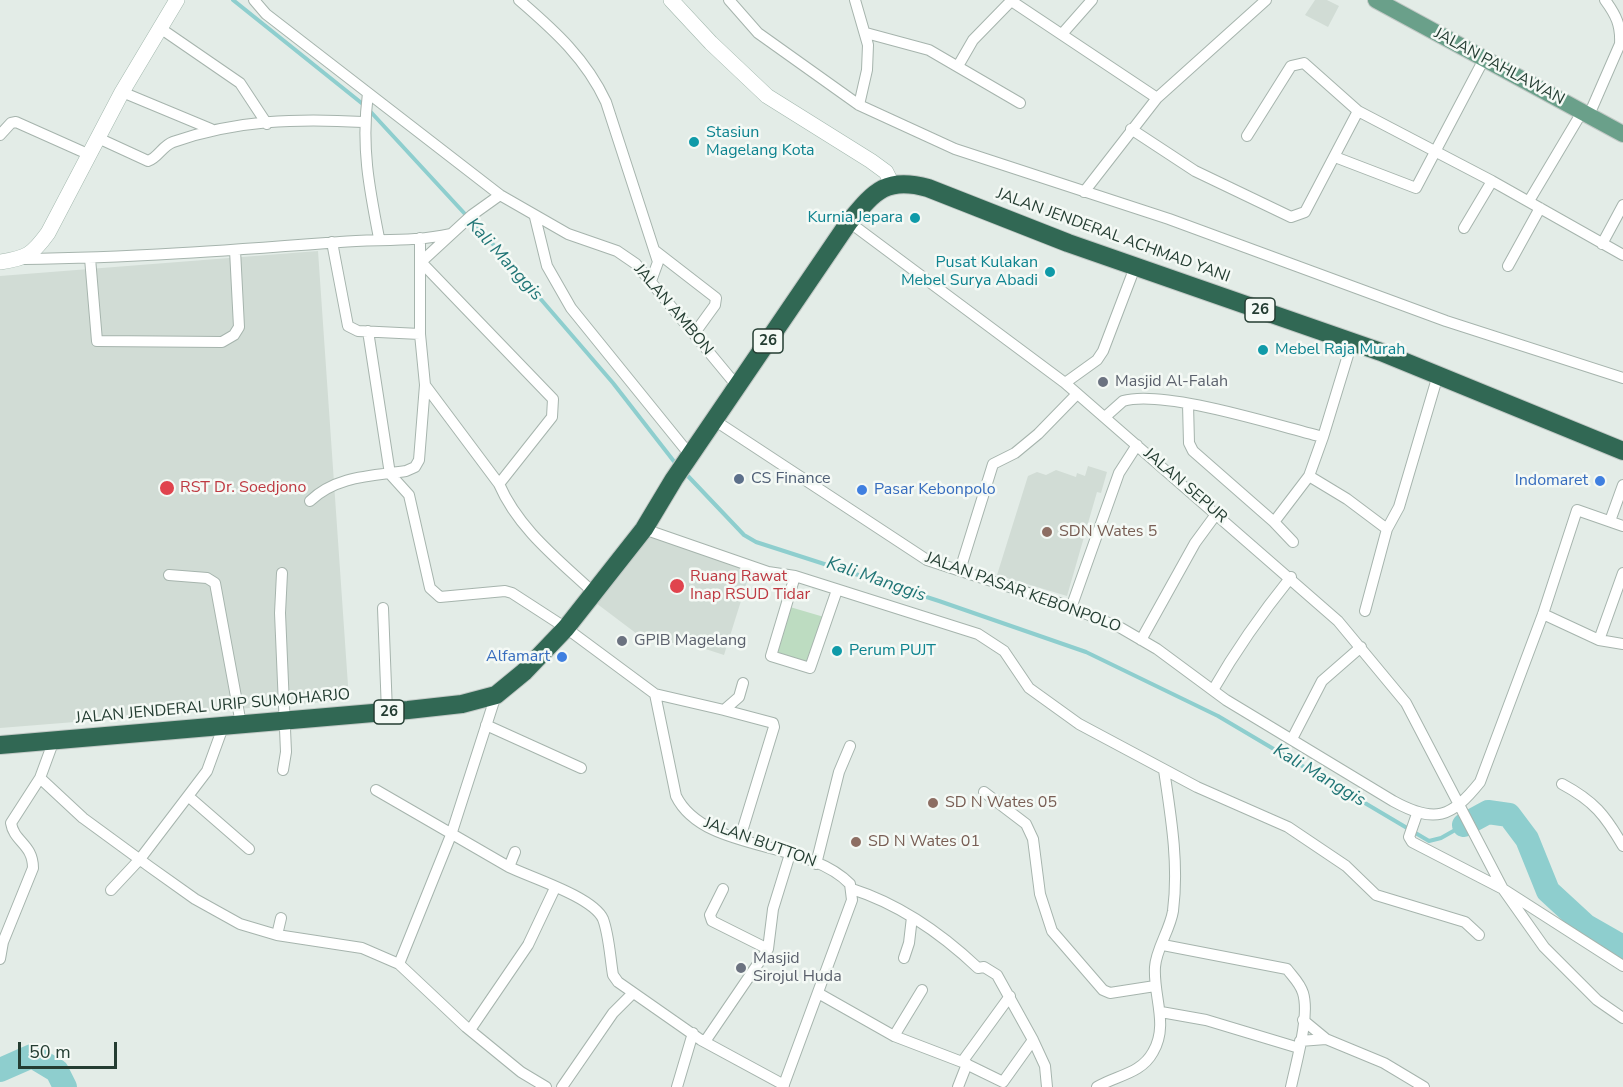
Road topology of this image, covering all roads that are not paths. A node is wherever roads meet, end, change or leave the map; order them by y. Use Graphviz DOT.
graph roads {
  1 [pos="177,0"];
  2 [pos="254,0"];
  3 [pos="519,0"];
  4 [pos="671,0"];
  5 [pos="729,0"];
  6 [pos="855,0"];
  7 [pos="1010,0"];
  8 [pos="1092,0"];
  9 [pos="1266,0"];
  10 [pos="1376,0"];
  11 [pos="1605,0"];
  12 [pos="160,28"];
  13 [pos="866,33"];
  14 [pos="1062,34"];
  15 [pos="1484,59"];
  16 [pos="958,66"];
  17 [pos="122,92"];
  18 [pos="368,96"];
  19 [pos="1157,98"];
  20 [pos="1020,103"];
  21 [pos="859,105"];
  22 [pos="1358,111"];
  23 [pos="1585,114"];
  24 [pos="364,117"];
  25 [pos="267,124"];
  26 [pos="210,129"];
  27 [pos="1131,129"];
  28 [pos="1623,134"];
  29 [pos="0,135"];
  30 [pos="1247,136"];
  31 [pos="98,138"];
  32 [pos="1434,151"];
  33 [pos="90,155"];
  34 [pos="1335,157"];
  35 [pos="1492,181"];
  36 [pos="892,184"];
  37 [pos="1084,192"];
  38 [pos="500,195"];
  39 [pos="1529,201"];
  40 [pos="1623,205"];
  41 [pos="1540,208"];
  42 [pos="535,217"];
  43 [pos="849,222"];
  44 [pos="1464,228"];
  45 [pos="453,233"];
  46 [pos="378,238"];
  47 [pos="420,238"];
  48 [pos="332,242"];
  49 [pos="1602,244"];
  50 [pos="235,250"];
  51 [pos="654,250"];
  52 [pos="1623,255"];
  53 [pos="90,258"];
  54 [pos="24,259"];
  55 [pos="0,262"];
  56 [pos="421,262"];
  57 [pos="1508,266"];
  58 [pos="1135,267"];
  59 [pos="651,281"];
  60 [pos="368,331"];
  61 [pos="420,334"];
  62 [pos="694,334"];
  63 [pos="1352,342"];
  64 [pos="1438,375"];
  65 [pos="1623,378"];
  66 [pos="1065,383"];
  67 [pos="424,385"];
  68 [pos="737,386"];
  69 [pos="1077,394"];
  70 [pos="1188,404"];
  71 [pos="1105,417"];
  72 [pos="714,420"];
  73 [pos="1323,437"];
  74 [pos="1137,445"];
  75 [pos="1623,451"];
  76 [pos="689,457"];
  77 [pos="390,474"];
  78 [pos="1309,476"];
  79 [pos="499,484"];
  80 [pos="1623,485"];
  81 [pos="310,501"];
  82 [pos="1217,513"];
  83 [pos="1610,521"];
  84 [pos="1274,522"];
  85 [pos="1623,526"];
  86 [pos="644,529"];
  87 [pos="1387,529"];
  88 [pos="1293,542"];
  89 [pos="960,570"];
  90 [pos="282,573"];
  91 [pos="1623,573"];
  92 [pos="169,575"];
  93 [pos="795,576"];
  94 [pos="1291,578"];
  95 [pos="837,590"];
  96 [pos="595,594"];
  97 [pos="383,608"];
  98 [pos="1071,608"];
  99 [pos="1365,611"];
  100 [pos="1543,614"];
  101 [pos="566,628"];
  102 [pos="1141,640"];
  103 [pos="1599,640"];
  104 [pos="1623,644"];
  105 [pos="1361,647"];
  106 [pos="743,683"];
  107 [pos="1213,690"];
  108 [pos="655,694"];
  109 [pos="496,695"];
  110 [pos="724,710"];
  111 [pos="387,712"];
  112 [pos="282,721"];
  113 [pos="486,725"];
  114 [pos="232,726"];
  115 [pos="1292,739"];
  116 [pos="54,740"];
  117 [pos="0,745"];
  118 [pos="850,746"];
  119 [pos="581,768"];
  120 [pos="284,770"];
  121 [pos="1164,770"];
  122 [pos="40,778"];
  123 [pos="1562,784"];
  124 [pos="376,790"];
  125 [pos="984,792"];
  126 [pos="188,796"];
  127 [pos="1463,809"];
  128 [pos="1416,816"];
  129 [pos="451,836"];
  130 [pos="740,838"];
  131 [pos="1623,846"];
  132 [pos="249,849"];
  133 [pos="515,852"];
  134 [pos="790,854"];
  135 [pos="140,860"];
  136 [pos="816,864"];
  137 [pos="509,867"];
  138 [pos="555,888"];
  139 [pos="723,889"];
  140 [pos="852,889"];
  141 [pos="1503,889"];
  142 [pos="111,890"];
  143 [pos="912,917"];
  144 [pos="281,918"];
  145 [pos="277,935"];
  146 [pos="1479,935"];
  147 [pos="1,942"];
  148 [pos="1163,945"];
  149 [pos="768,949"];
  150 [pos="904,958"];
  151 [pos="0,959"];
  152 [pos="399,964"];
  153 [pos="1623,966"];
  154 [pos="1155,986"];
  155 [pos="922,990"];
  156 [pos="633,993"];
  157 [pos="818,993"];
  158 [pos="1010,996"];
  159 [pos="1161,1012"];
  160 [pos="1623,1018"];
  161 [pos="1303,1020"];
  162 [pos="470,1030"];
  163 [pos="697,1036"];
  164 [pos="894,1036"];
  165 [pos="1326,1039"];
  166 [pos="1034,1040"];
  167 [pos="1300,1045"];
  168 [pos="965,1063"];
  169 [pos="783,1086"];
  170 [pos="546,1087"];
  171 [pos="562,1087"];
  172 [pos="677,1087"];
  173 [pos="958,1087"];
  174 [pos="1047,1087"];
  175 [pos="1097,1087"];
  176 [pos="1292,1087"];
  177 [pos="1424,1087"];
  1 -- 12 [label="street"];
  2 -- 18 [label="street, JALAN AMBON"];
  3 -- 51 [label="street"];
  4 -- 36 [label="street"];
  5 -- 21 [label="street"];
  6 -- 13 [label="street"];
  7 -- 14 [label="street"];
  7 -- 16 [label="street"];
  8 -- 14 [label="street"];
  9 -- 19 [label="street"];
  10 -- 15 [label="main road, JALAN PAHLAWAN"];
  11 -- 23 [label="street"];
  12 -- 17 [label="street"];
  12 -- 25 [label="street"];
  13 -- 16 [label="street"];
  13 -- 21 [label="street"];
  14 -- 19 [label="street"];
  15 -- 23 [label="main road, JALAN PAHLAWAN"];
  15 -- 32 [label="street"];
  16 -- 20 [label="street"];
  17 -- 26 [label="street"];
  17 -- 31 [label="street"];
  18 -- 24 [label="street"];
  18 -- 38 [label="street, JALAN AMBON"];
  19 -- 27 [label="street"];
  21 -- 37 [label="street"];
  22 -- 30 [label="street"];
  22 -- 32 [label="street"];
  22 -- 34 [label="street"];
  23 -- 28 [label="main road, JALAN PAHLAWAN"];
  23 -- 39 [label="street"];
  24 -- 25 [label="street"];
  24 -- 46 [label="street"];
  25 -- 26 [label="street"];
  26 -- 31 [label="street"];
  27 -- 34 [label="street"];
  27 -- 37 [label="street"];
  29 -- 33 [label="street"];
  31 -- 33 [label="street"];
  32 -- 34 [label="street"];
  32 -- 35 [label="street"];
  33 -- 54 [label="street"];
  35 -- 39 [label="street"];
  35 -- 44 [label="street"];
  36 -- 43 [label="highway, JALAN JENDERAL URIP SUMOHARJO / 26"];
  36 -- 58 [label="highway, JALAN JENDERAL ACHMAD YANI / 26"];
  37 -- 65 [label="street"];
  38 -- 42 [label="street, JALAN AMBON"];
  38 -- 45 [label="street"];
  39 -- 41 [label="street"];
  40 -- 49 [label="street"];
  41 -- 49 [label="street"];
  41 -- 57 [label="street"];
  42 -- 59 [label="street, JALAN AMBON"];
  42 -- 76 [label="street"];
  43 -- 66 [label="street, JALAN SEPUR"];
  43 -- 68 [label="highway, JALAN JENDERAL URIP SUMOHARJO / 26"];
  45 -- 47 [label="street"];
  45 -- 56 [label="street"];
  46 -- 47 [label="street"];
  46 -- 48 [label="street"];
  47 -- 56 [label="street"];
  48 -- 50 [label="street"];
  48 -- 60 [label="street"];
  49 -- 52 [label="street"];
  50 -- 53 [label="street"];
  50 -- 53 [label="street"];
  51 -- 59 [label="street"];
  51 -- 62 [label="street"];
  53 -- 54 [label="street"];
  54 -- 55 [label="street"];
  56 -- 61 [label="street"];
  56 -- 79 [label="street"];
  58 -- 63 [label="highway, JALAN JENDERAL ACHMAD YANI / 26"];
  58 -- 66 [label="street"];
  59 -- 62 [label="street, JALAN AMBON"];
  60 -- 61 [label="street"];
  60 -- 77 [label="street"];
  61 -- 67 [label="street"];
  62 -- 68 [label="street, JALAN AMBON"];
  63 -- 64 [label="highway, JALAN JENDERAL ACHMAD YANI / 26"];
  63 -- 73 [label="street"];
  64 -- 75 [label="highway, JALAN JENDERAL ACHMAD YANI / 26"];
  64 -- 87 [label="street"];
  66 -- 69 [label="street, JALAN SEPUR"];
  67 -- 77 [label="street"];
  67 -- 79 [label="street"];
  68 -- 72 [label="highway, JALAN JENDERAL URIP SUMOHARJO / 26"];
  69 -- 71 [label="street, JALAN SEPUR"];
  69 -- 89 [label="street"];
  70 -- 71 [label="street"];
  70 -- 73 [label="street"];
  70 -- 84 [label="street"];
  71 -- 74 [label="street, JALAN SEPUR"];
  72 -- 76 [label="highway, JALAN JENDERAL URIP SUMOHARJO / 26"];
  72 -- 89 [label="street, JALAN PASAR KEBONPOLO"];
  73 -- 78 [label="street"];
  74 -- 82 [label="street, JALAN SEPUR"];
  74 -- 98 [label="street"];
  76 -- 86 [label="highway, JALAN JENDERAL URIP SUMOHARJO / 26"];
  77 -- 81 [label="street"];
  77 -- 101 [label="street"];
  78 -- 84 [label="street"];
  78 -- 87 [label="street"];
  79 -- 96 [label="street"];
  80 -- 83 [label="street"];
  82 -- 94 [label="street, JALAN SEPUR"];
  82 -- 102 [label="street"];
  83 -- 85 [label="street"];
  83 -- 100 [label="street"];
  84 -- 88 [label="street"];
  86 -- 93 [label="street"];
  86 -- 96 [label="highway, JALAN JENDERAL URIP SUMOHARJO / 26"];
  87 -- 99 [label="street"];
  89 -- 98 [label="street, JALAN PASAR KEBONPOLO"];
  90 -- 112 [label="street"];
  91 -- 103 [label="street"];
  92 -- 114 [label="street"];
  93 -- 95 [label="street"];
  93 -- 95 [label="street"];
  94 -- 105 [label="street, JALAN SEPUR"];
  94 -- 107 [label="street"];
  95 -- 121 [label="street"];
  96 -- 101 [label="highway, JALAN JENDERAL URIP SUMOHARJO / 26"];
  97 -- 111 [label="street"];
  98 -- 102 [label="street, JALAN PASAR KEBONPOLO"];
  100 -- 103 [label="street"];
  100 -- 127 [label="street"];
  101 -- 108 [label="street"];
  101 -- 109 [label="highway, JALAN JENDERAL URIP SUMOHARJO / 26"];
  102 -- 107 [label="street, JALAN PASAR KEBONPOLO"];
  103 -- 104 [label="street"];
  105 -- 115 [label="street"];
  105 -- 127 [label="street, JALAN SEPUR"];
  106 -- 110 [label="street"];
  107 -- 115 [label="street, JALAN PASAR KEBONPOLO"];
  108 -- 110 [label="street"];
  108 -- 130 [label="street, JALAN BUTTON"];
  109 -- 111 [label="highway, JALAN JENDERAL URIP SUMOHARJO / 26"];
  109 -- 113 [label="street"];
  110 -- 130 [label="street"];
  111 -- 112 [label="highway, JALAN JENDERAL URIP SUMOHARJO / 26"];
  112 -- 114 [label="highway, JALAN JENDERAL URIP SUMOHARJO / 26"];
  112 -- 120 [label="street"];
  113 -- 119 [label="street"];
  113 -- 129 [label="street"];
  114 -- 116 [label="highway, JALAN JENDERAL URIP SUMOHARJO / 26"];
  114 -- 126 [label="street"];
  115 -- 128 [label="street, JALAN PASAR KEBONPOLO"];
  116 -- 117 [label="highway, JALAN JENDERAL URIP SUMOHARJO / 26"];
  116 -- 122 [label="street"];
  118 -- 136 [label="street"];
  121 -- 146 [label="street"];
  121 -- 148 [label="street"];
  122 -- 135 [label="street"];
  122 -- 147 [label="street"];
  123 -- 131 [label="street"];
  124 -- 129 [label="street"];
  125 -- 154 [label="street"];
  126 -- 132 [label="street"];
  126 -- 135 [label="street"];
  127 -- 128 [label="street"];
  127 -- 141 [label="street, JALAN SEPUR"];
  128 -- 141 [label="street"];
  129 -- 137 [label="street"];
  129 -- 152 [label="street"];
  130 -- 134 [label="street, JALAN BUTTON"];
  133 -- 137 [label="street"];
  134 -- 136 [label="street, JALAN BUTTON"];
  134 -- 149 [label="street"];
  135 -- 142 [label="street"];
  135 -- 145 [label="street"];
  136 -- 140 [label="street, JALAN BUTTON"];
  137 -- 138 [label="street"];
  138 -- 156 [label="street"];
  138 -- 162 [label="street"];
  139 -- 149 [label="street"];
  140 -- 143 [label="street, JALAN BUTTON"];
  140 -- 157 [label="street"];
  141 -- 153 [label="street"];
  141 -- 160 [label="street, JALAN SEPUR"];
  143 -- 150 [label="street"];
  143 -- 158 [label="street, JALAN BUTTON"];
  144 -- 145 [label="street"];
  145 -- 152 [label="street"];
  147 -- 151 [label="street"];
  148 -- 154 [label="street"];
  148 -- 161 [label="street"];
  149 -- 163 [label="street"];
  152 -- 162 [label="street"];
  154 -- 159 [label="street"];
  155 -- 164 [label="street"];
  156 -- 163 [label="street"];
  156 -- 171 [label="street"];
  157 -- 164 [label="street"];
  157 -- 169 [label="street"];
  158 -- 166 [label="street, JALAN BUTTON"];
  158 -- 168 [label="street"];
  159 -- 167 [label="street"];
  159 -- 175 [label="street"];
  161 -- 165 [label="street"];
  161 -- 167 [label="street"];
  162 -- 170 [label="street"];
  163 -- 169 [label="street"];
  163 -- 172 [label="street"];
  164 -- 168 [label="street"];
  165 -- 167 [label="street"];
  165 -- 177 [label="street"];
  166 -- 168 [label="street"];
  166 -- 174 [label="street, JALAN BUTTON"];
  167 -- 176 [label="street"];
  168 -- 173 [label="street"];
}
